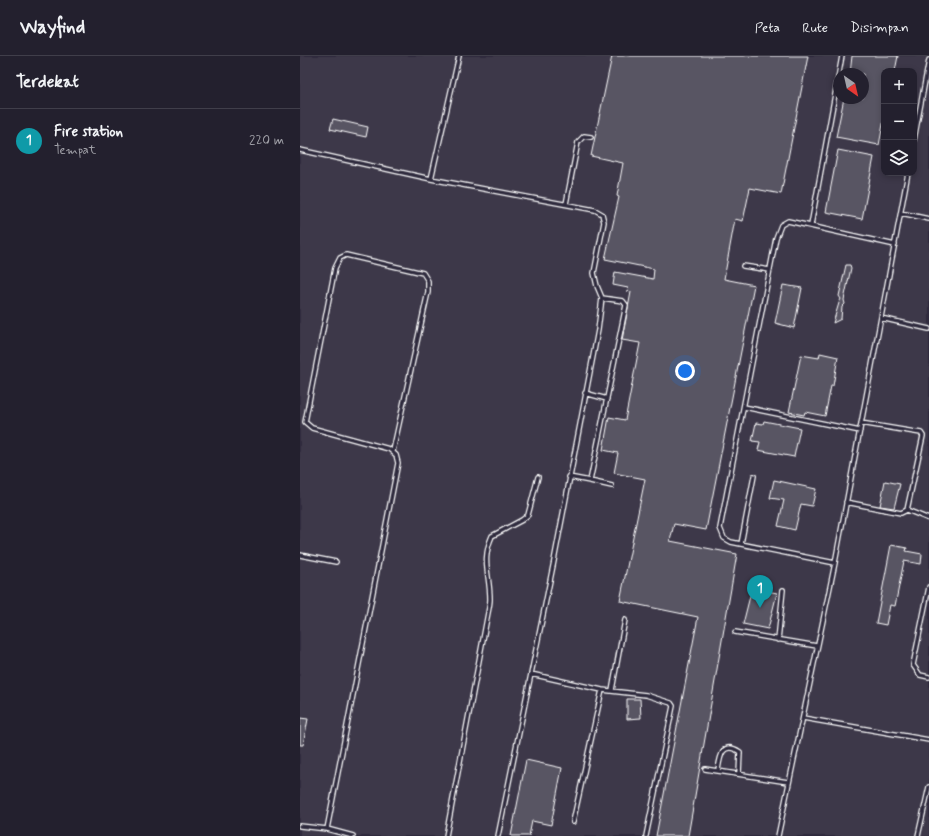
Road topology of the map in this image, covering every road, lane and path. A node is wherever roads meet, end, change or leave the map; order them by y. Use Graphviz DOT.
graph roads {
  1 [pos="459,56"];
  2 [pos="842,56"];
  3 [pos="929,60"];
  4 [pos="924,84"];
  5 [pos="929,85"];
  6 [pos="917,123"];
  7 [pos="591,137"];
  8 [pos="300,150"];
  9 [pos="907,176"];
  10 [pos="431,178"];
  11 [pos="566,204"];
  12 [pos="901,214"];
  13 [pos="929,219"];
  14 [pos="811,225"];
  15 [pos="895,245"];
  16 [pos="743,266"];
  17 [pos="770,270"];
  18 [pos="602,298"];
  19 [pos="881,318"];
  20 [pos="929,329"];
  21 [pos="585,393"];
  22 [pos="607,399"];
  23 [pos="744,407"];
  24 [pos="305,422"];
  25 [pos="861,423"];
  26 [pos="300,425"];
  27 [pos="860,431"];
  28 [pos="393,451"];
  29 [pos="754,476"];
  30 [pos="538,477"];
  31 [pos="569,477"];
  32 [pos="590,481"];
  33 [pos="612,486"];
  34 [pos="846,502"];
  35 [pos="907,510"];
  36 [pos="929,519"];
  37 [pos="741,544"];
  38 [pos="300,555"];
  39 [pos="336,562"];
  40 [pos="835,563"];
  41 [pos="929,587"];
  42 [pos="783,590"];
  43 [pos="625,620"];
  44 [pos="735,632"];
  45 [pos="778,640"];
  46 [pos="817,646"];
  47 [pos="531,674"];
  48 [pos="929,677"];
  49 [pos="602,690"];
  50 [pos="612,690"];
  51 [pos="803,718"];
  52 [pos="929,740"];
  53 [pos="705,769"];
  54 [pos="718,770"];
  55 [pos="739,774"];
  56 [pos="788,782"];
  57 [pos="929,787"];
  58 [pos="573,822"];
  59 [pos="300,826"];
  60 [pos="327,829"];
  61 [pos="353,836"];
  62 [pos="446,836"];
  63 [pos="498,836"];
  64 [pos="646,836"];
  65 [pos="778,836"];
  66 [pos="918,836"];
  1 -- 10 [label="lane"];
  2 -- 14 [label="lane"];
  3 -- 4 [label="lane"];
  4 -- 5 [label="lane"];
  4 -- 6 [label="lane"];
  7 -- 11 [label="lane"];
  8 -- 10 [label="lane"];
  9 -- 12 [label="lane"];
  10 -- 11 [label="lane"];
  11 -- 18 [label="lane"];
  12 -- 13 [label="lane"];
  12 -- 15 [label="lane"];
  14 -- 15 [label="lane"];
  14 -- 17 [label="lane"];
  15 -- 19 [label="lane"];
  16 -- 17 [label="lane"];
  17 -- 23 [label="lane"];
  18 -- 21 [label="lane"];
  18 -- 22 [label="lane"];
  19 -- 20 [label="lane"];
  19 -- 25 [label="lane"];
  21 -- 22 [label="lane"];
  21 -- 31 [label="lane"];
  22 -- 32 [label="lane"];
  23 -- 27 [label="lane"];
  23 -- 37 [label="lane"];
  24 -- 26 [label="lane"];
  24 -- 28 [label="lane"];
  24 -- 28 [label="lane"];
  25 -- 27 [label="lane"];
  25 -- 35 [label="lane"];
  27 -- 34 [label="lane"];
  28 -- 60 [label="lane"];
  29 -- 37 [label="lane"];
  30 -- 62 [label="lane"];
  31 -- 32 [label="lane"];
  31 -- 47 [label="lane"];
  32 -- 33 [label="lane"];
  34 -- 35 [label="lane"];
  34 -- 40 [label="lane"];
  35 -- 36 [label="lane"];
  37 -- 40 [label="lane"];
  38 -- 39 [label="lane"];
  40 -- 46 [label="lane"];
  41 -- 48 [label="lane"];
  42 -- 45 [label="lane"];
  43 -- 50 [label="lane"];
  44 -- 45 [label="lane"];
  45 -- 46 [label="lane"];
  46 -- 51 [label="lane"];
  47 -- 49 [label="lane"];
  47 -- 63 [label="lane"];
  49 -- 50 [label="lane"];
  49 -- 58 [label="lane"];
  50 -- 64 [label="lane"];
  51 -- 52 [label="lane"];
  51 -- 56 [label="lane"];
  53 -- 54 [label="lane"];
  54 -- 55 [label="lane"];
  54 -- 55 [label="lane"];
  55 -- 56 [label="lane"];
  56 -- 65 [label="lane"];
  57 -- 66 [label="lane"];
  59 -- 60 [label="lane"];
  60 -- 61 [label="lane"];
}
